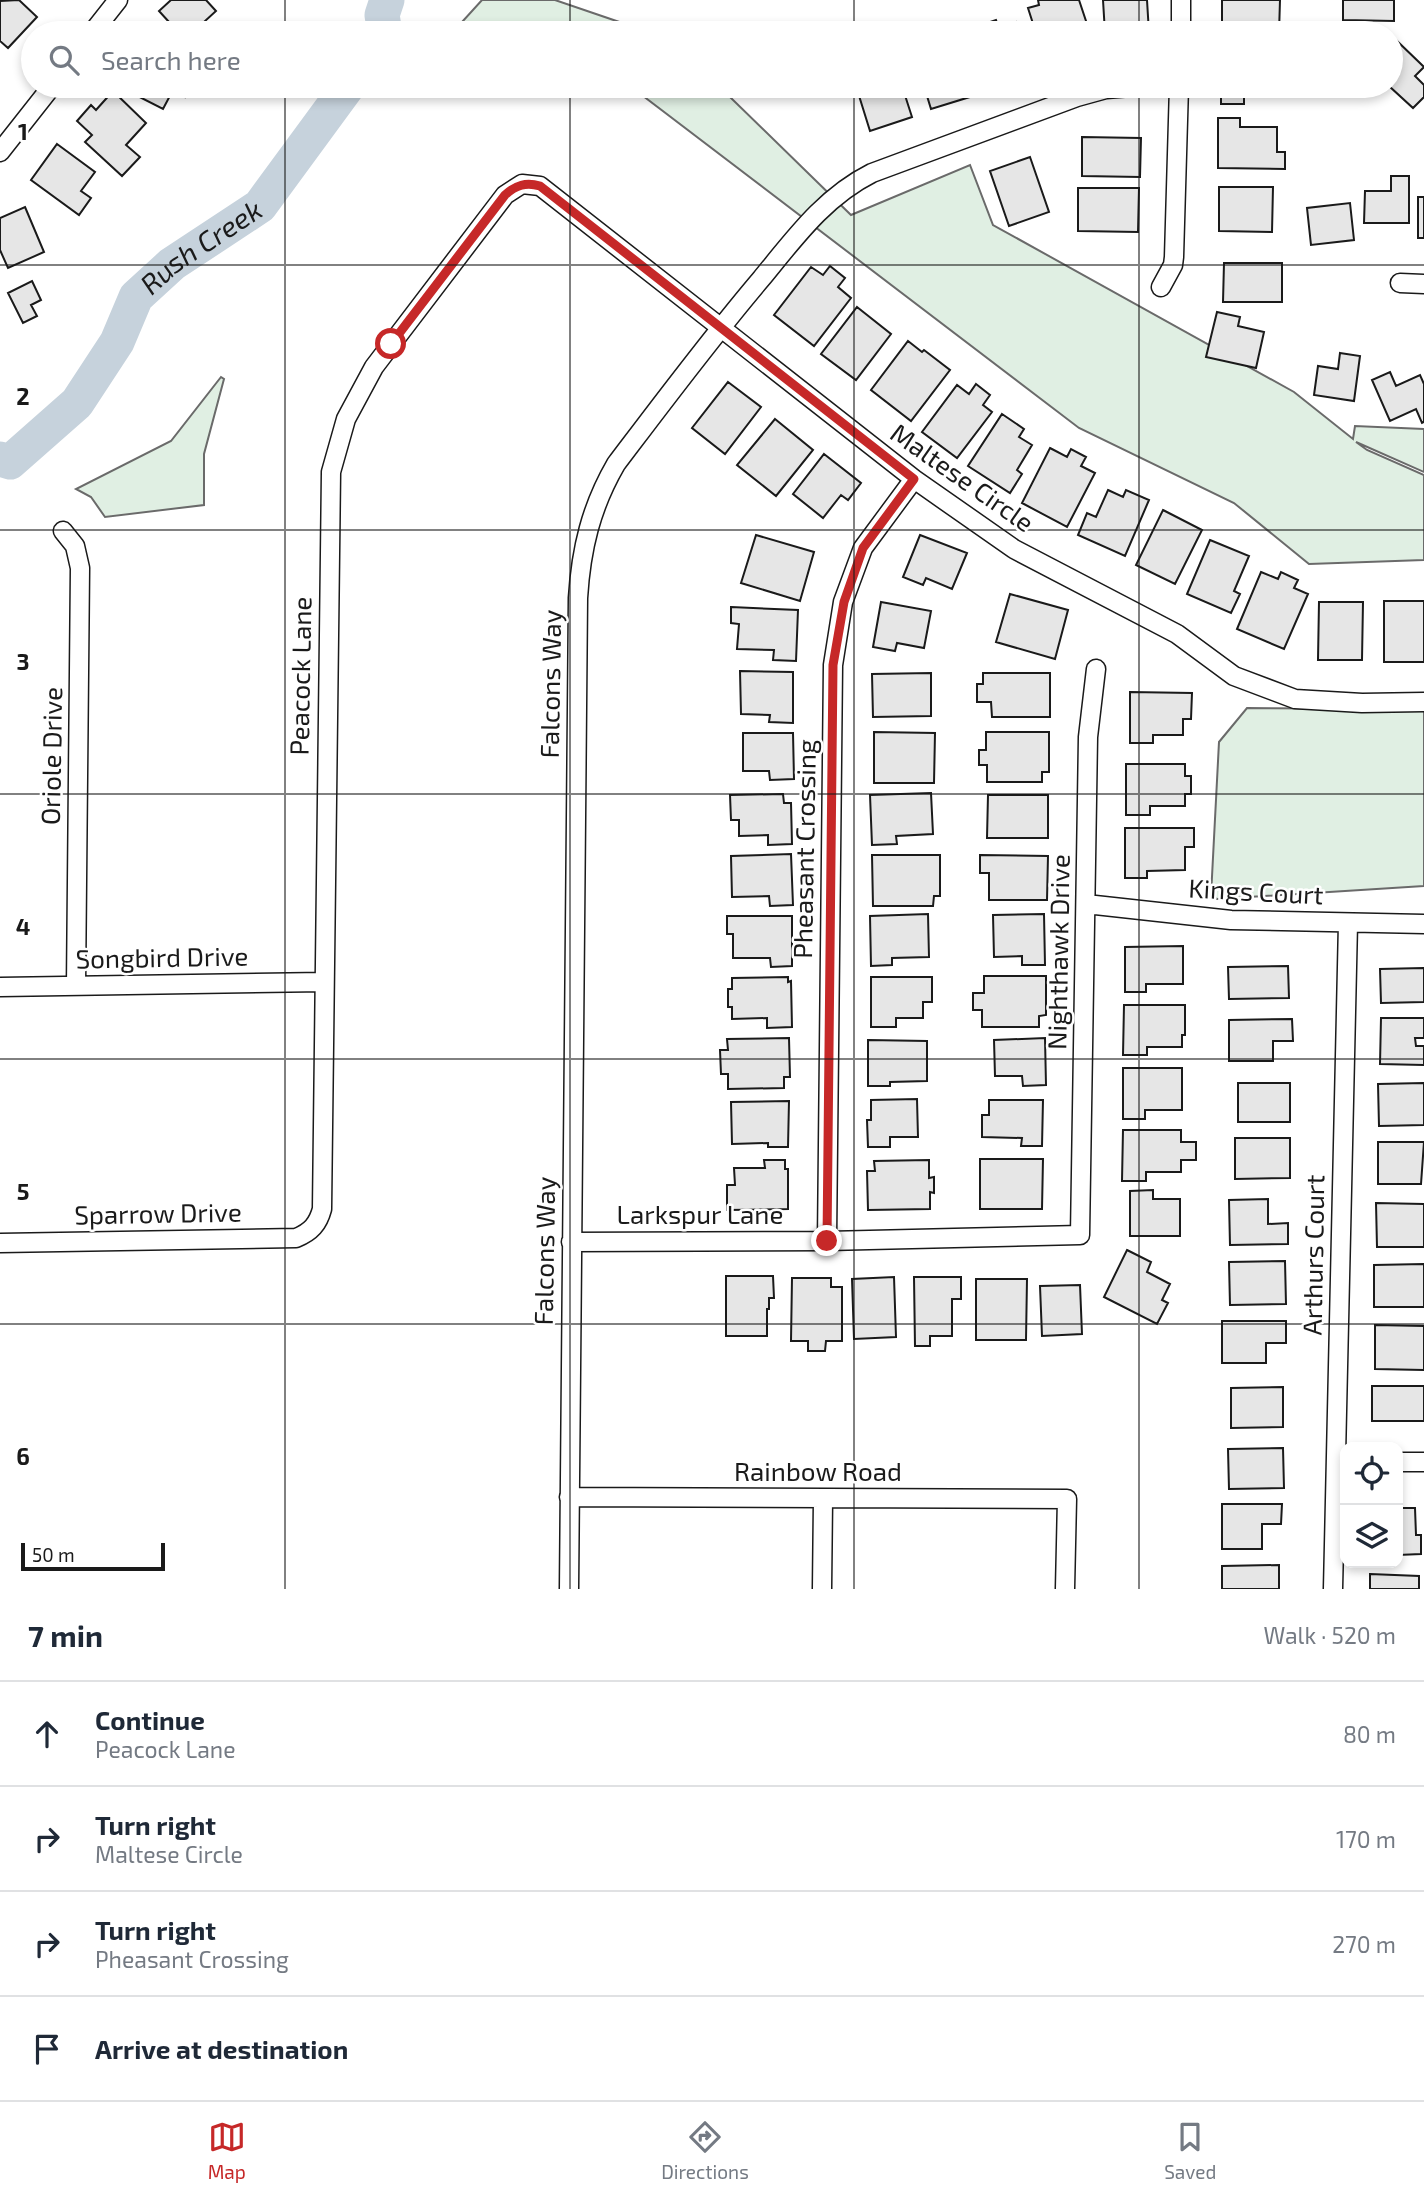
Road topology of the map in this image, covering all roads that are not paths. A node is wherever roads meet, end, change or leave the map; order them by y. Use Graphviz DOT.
graph roads {
  1 [pos="118,0"];
  2 [pos="1181,0"];
  3 [pos="101,21"];
  4 [pos="1181,21"];
  5 [pos="43,98"];
  6 [pos="1074,98"];
  7 [pos="1179,98"];
  8 [pos="0,152"];
  9 [pos="522,184"];
  10 [pos="1400,283"];
  11 [pos="1424,284"];
  12 [pos="1161,287"];
  13 [pos="720,327"];
  14 [pos="914,479"];
  15 [pos="63,531"];
  16 [pos="1096,669"];
  17 [pos="1424,702"];
  18 [pos="1086,904"];
  19 [pos="1348,923"];
  20 [pos="1424,924"];
  21 [pos="324,982"];
  22 [pos="76,986"];
  23 [pos="0,987"];
  24 [pos="313,1228"];
  25 [pos="1080,1235"];
  26 [pos="827,1241"];
  27 [pos="571,1242"];
  28 [pos="0,1243"];
  29 [pos="1341,1442"];
  30 [pos="1403,1462"];
  31 [pos="1424,1462"];
  32 [pos="1340,1476"];
  33 [pos="569,1497"];
  34 [pos="823,1500"];
  35 [pos="569,1589"];
  36 [pos="822,1589"];
  37 [pos="1065,1589"];
  38 [pos="1333,1589"];
  1 -- 3 [label="street"];
  2 -- 4 [label="street"];
  5 -- 8 [label="street"];
  6 -- 13 [label="street, Falcons Way"];
  7 -- 12 [label="street"];
  9 -- 13 [label="street, Maltese Circle"];
  9 -- 21 [label="street, Peacock Lane"];
  10 -- 11 [label="street"];
  13 -- 14 [label="street, Maltese Circle"];
  13 -- 27 [label="street, Falcons Way"];
  14 -- 17 [label="street, Maltese Circle"];
  14 -- 26 [label="street, Pheasant Crossing"];
  15 -- 22 [label="street, Oriole Drive"];
  16 -- 18 [label="street, Nighthawk Drive"];
  18 -- 19 [label="street, Kings Court"];
  18 -- 25 [label="street, Nighthawk Drive"];
  19 -- 20 [label="street, Kings Court"];
  19 -- 29 [label="street, Arthurs Court"];
  21 -- 22 [label="street, Songbird Drive"];
  21 -- 24 [label="street, Peacock Lane"];
  22 -- 23 [label="street, Songbird Drive"];
  24 -- 28 [label="street, Sparrow Drive"];
  25 -- 26 [label="street, Larkspur Lane"];
  26 -- 27 [label="street, Larkspur Lane"];
  27 -- 33 [label="street, Falcons Way"];
  30 -- 31 [label="street"];
  32 -- 38 [label="street, Arthurs Court"];
  33 -- 34 [label="street, Rainbow Road"];
  33 -- 35 [label="street, Falcons Way"];
  34 -- 36 [label="street"];
  34 -- 37 [label="street, Rainbow Road"];
}
